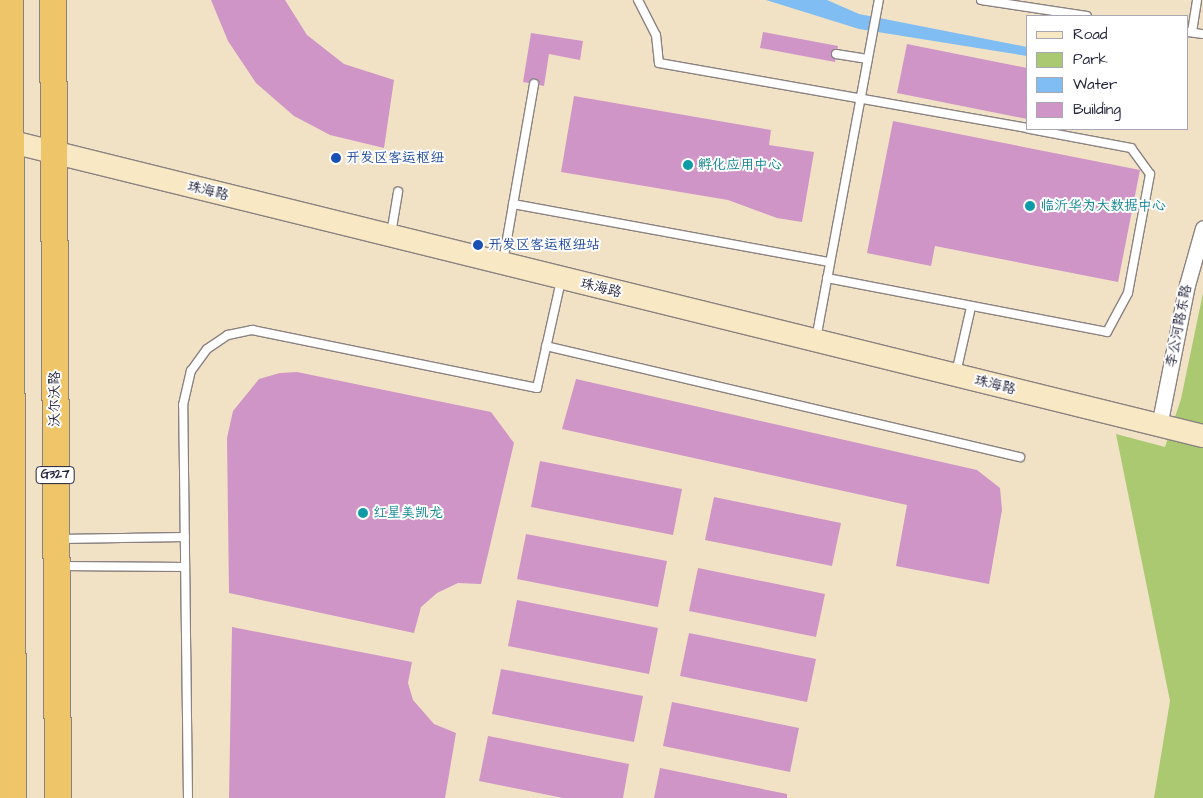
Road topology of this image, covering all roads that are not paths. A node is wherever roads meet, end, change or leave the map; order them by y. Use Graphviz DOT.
graph roads {
  1 [pos="10,0"];
  2 [pos="52,0"];
  3 [pos="638,0"];
  4 [pos="879,0"];
  5 [pos="981,0"];
  6 [pos="1197,0"];
  7 [pos="1080,15"];
  8 [pos="1189,32"];
  9 [pos="1203,34"];
  10 [pos="836,54"];
  11 [pos="868,59"];
  12 [pos="534,84"];
  13 [pos="860,98"];
  14 [pos="1026,129"];
  15 [pos="1033,130"];
  16 [pos="5,141"];
  17 [pos="53,152"];
  18 [pos="398,192"];
  19 [pos="513,204"];
  20 [pos="1203,228"];
  21 [pos="391,236"];
  22 [pos="830,262"];
  23 [pos="502,264"];
  24 [pos="562,278"];
  25 [pos="827,278"];
  26 [pos="970,306"];
  27 [pos="816,341"];
  28 [pos="546,346"];
  29 [pos="955,375"];
  30 [pos="1159,426"];
  31 [pos="1203,436"];
  32 [pos="1020,457"];
  33 [pos="185,537"];
  34 [pos="56,539"];
  35 [pos="56,566"];
  36 [pos="185,568"];
  37 [pos="13,798"];
  38 [pos="58,798"];
  39 [pos="188,798"];
  1 -- 16 [label="highway"];
  2 -- 17 [label="highway, 沃尔沃路 / G327"];
  3 -- 13 [label="lane"];
  4 -- 11 [label="lane"];
  5 -- 7 [label="lane"];
  6 -- 8 [label="lane"];
  8 -- 9 [label="lane"];
  10 -- 11 [label="lane"];
  11 -- 13 [label="lane"];
  12 -- 19 [label="lane"];
  13 -- 14 [label="lane"];
  13 -- 22 [label="lane"];
  15 -- 26 [label="lane"];
  16 -- 17 [label="main road, 珠海路"];
  16 -- 37 [label="highway"];
  17 -- 21 [label="main road, 珠海路"];
  17 -- 34 [label="highway, 沃尔沃路 / G327"];
  18 -- 21 [label="lane"];
  19 -- 22 [label="lane"];
  19 -- 23 [label="lane"];
  20 -- 30 [label="street, 李公河路东路"];
  21 -- 23 [label="main road, 珠海路"];
  22 -- 25 [label="lane"];
  23 -- 24 [label="main road, 珠海路"];
  24 -- 27 [label="main road, 珠海路"];
  24 -- 28 [label="lane"];
  25 -- 26 [label="lane"];
  25 -- 27 [label="lane"];
  26 -- 29 [label="lane"];
  27 -- 29 [label="main road, 珠海路"];
  28 -- 32 [label="lane"];
  28 -- 33 [label="lane"];
  29 -- 30 [label="main road, 珠海路"];
  30 -- 31 [label="main road, 珠海路"];
  33 -- 34 [label="lane"];
  33 -- 36 [label="lane"];
  34 -- 35 [label="highway, 沃尔沃路 / G327"];
  35 -- 36 [label="lane"];
  35 -- 38 [label="highway, 沃尔沃路 / G327"];
  36 -- 39 [label="lane"];
}
